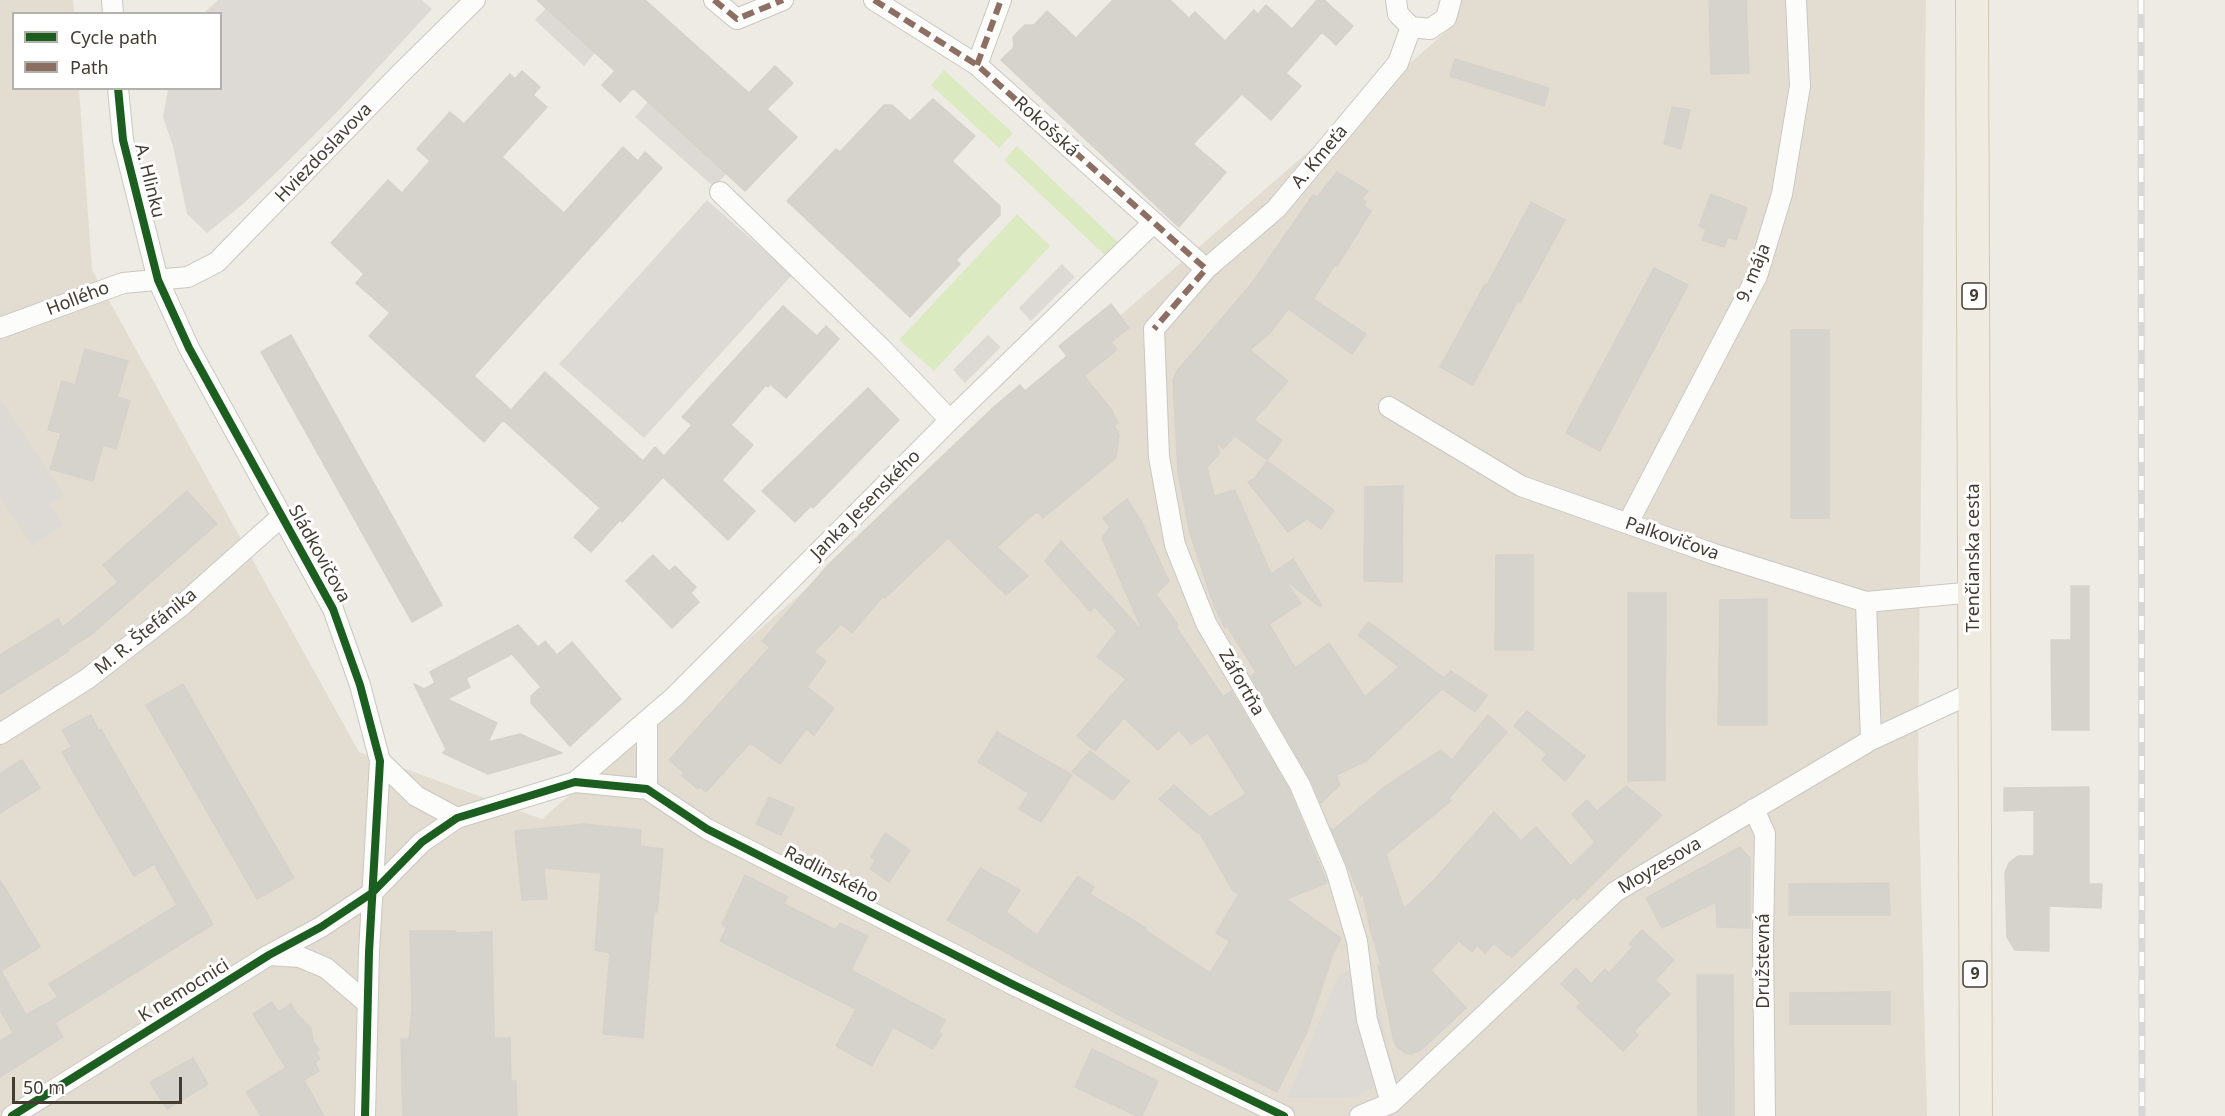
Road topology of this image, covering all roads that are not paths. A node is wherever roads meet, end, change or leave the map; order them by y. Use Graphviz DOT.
graph roads {
  1 [pos="475,0"];
  2 [pos="714,0"];
  3 [pos="783,0"];
  4 [pos="874,0"];
  5 [pos="1001,0"];
  6 [pos="1396,0"];
  7 [pos="1451,0"];
  8 [pos="1796,0"];
  9 [pos="1972,0"];
  10 [pos="1411,27"];
  11 [pos="977,65"];
  12 [pos="118,90"];
  13 [pos="720,192"];
  14 [pos="1153,223"];
  15 [pos="1206,269"];
  16 [pos="158,280"];
  17 [pos="0,328"];
  18 [pos="1389,406"];
  19 [pos="950,420"];
  20 [pos="281,517"];
  21 [pos="1628,523"];
  22 [pos="1975,592"];
  23 [pos="1866,602"];
  24 [pos="1974,692"];
  25 [pos="647,721"];
  26 [pos="0,734"];
  27 [pos="1871,740"];
  28 [pos="380,761"];
  29 [pos="574,782"];
  30 [pos="647,789"];
  31 [pos="1754,809"];
  32 [pos="457,818"];
  33 [pos="372,893"];
  34 [pos="269,956"];
  35 [pos="367,1003"];
  36 [pos="1391,1103"];
  37 [pos="12,1116"];
  38 [pos="365,1116"];
  39 [pos="1284,1116"];
  40 [pos="1360,1116"];
  41 [pos="1765,1116"];
  42 [pos="1976,1116"];
  1 -- 16 [label="street, Hviezdoslavova"];
  2 -- 3 [label="street"];
  4 -- 11 [label="street, Rokošská"];
  5 -- 11 [label="street"];
  6 -- 10 [label="street"];
  7 -- 10 [label="street"];
  8 -- 21 [label="street, 9. mája"];
  9 -- 22 [label="main road, Trenčianska cesta / 9"];
  10 -- 15 [label="street, A. Kmeťa"];
  11 -- 14 [label="street, Rokošská"];
  12 -- 16 [label="street, A. Hlinku"];
  13 -- 19 [label="street"];
  14 -- 15 [label="street, Rokošská"];
  14 -- 19 [label="street, Janka Jesenského"];
  15 -- 36 [label="street, Záfortňa"];
  16 -- 17 [label="street, Hollého"];
  16 -- 20 [label="street, Sládkovičova"];
  18 -- 21 [label="street, Palkovičova"];
  19 -- 25 [label="street, Janka Jesenského"];
  20 -- 26 [label="street, M. R. Štefánika"];
  20 -- 28 [label="street, Sládkovičova"];
  21 -- 23 [label="street, Palkovičova"];
  22 -- 23 [label="street, Palkovičova"];
  22 -- 24 [label="main road, Trenčianska cesta / 9"];
  23 -- 27 [label="street"];
  24 -- 27 [label="street, Moyzesova"];
  24 -- 42 [label="main road, Trenčianska cesta / 9"];
  25 -- 29 [label="street, Janka Jesenského"];
  25 -- 30 [label="street"];
  27 -- 31 [label="street, Moyzesova"];
  28 -- 32 [label="street"];
  28 -- 33 [label="street, Sládkovičova"];
  29 -- 30 [label="street, Radlinského"];
  29 -- 32 [label="street, Radlinského"];
  30 -- 39 [label="street, Radlinského"];
  31 -- 36 [label="street, Moyzesova"];
  31 -- 41 [label="street, Družstevná"];
  32 -- 33 [label="street, Radlinského"];
  33 -- 34 [label="street, K nemocnici"];
  33 -- 35 [label="street, Sládkovičova"];
  34 -- 35 [label="street"];
  34 -- 37 [label="street, K nemocnici"];
  35 -- 38 [label="street, Sládkovičova"];
  36 -- 40 [label="street"];
}
